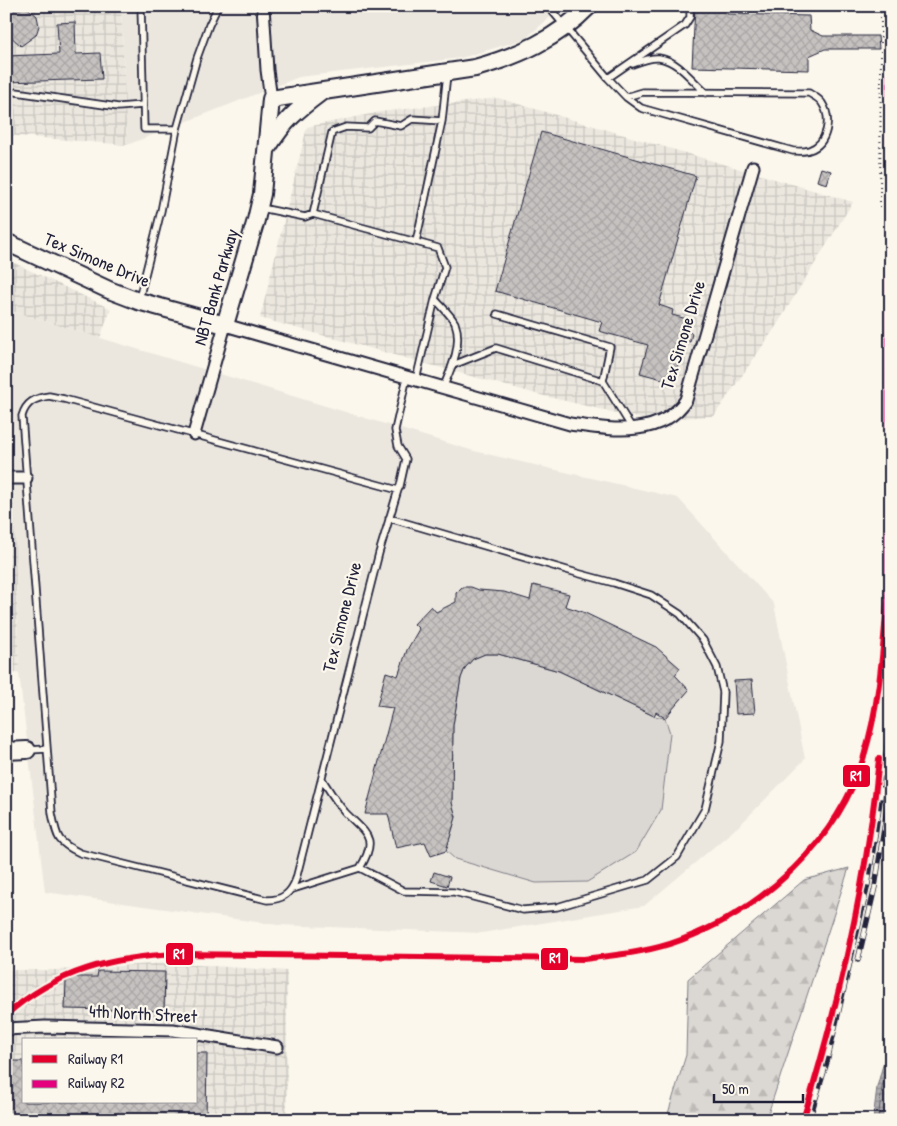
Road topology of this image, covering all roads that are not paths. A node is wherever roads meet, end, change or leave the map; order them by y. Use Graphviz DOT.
graph roads {
  1 [pos="141,6"];
  2 [pos="218,6"];
  3 [pos="264,6"];
  4 [pos="548,6"];
  5 [pos="589,6"];
  6 [pos="690,6"];
  7 [pos="566,27"];
  8 [pos="626,66"];
  9 [pos="447,72"];
  10 [pos="608,78"];
  11 [pos="323,90"];
  12 [pos="16,92"];
  13 [pos="706,94"];
  14 [pos="626,97"];
  15 [pos="271,99"];
  16 [pos="143,105"];
  17 [pos="442,121"];
  18 [pos="177,129"];
  19 [pos="267,148"];
  20 [pos="753,167"];
  21 [pos="259,207"];
  22 [pos="313,214"];
  23 [pos="6,242"];
  24 [pos="416,242"];
  25 [pos="435,299"];
  26 [pos="138,301"];
  27 [pos="497,314"];
  28 [pos="225,325"];
  29 [pos="453,365"];
  30 [pos="412,379"];
  31 [pos="603,381"];
  32 [pos="443,388"];
  33 [pos="632,428"];
  34 [pos="194,434"];
  35 [pos="7,478"];
  36 [pos="26,478"];
  37 [pos="398,490"];
  38 [pos="389,518"];
  39 [pos="47,749"];
  40 [pos="27,750"];
  41 [pos="6,751"];
  42 [pos="322,780"];
  43 [pos="360,868"];
  44 [pos="293,889"];
  45 [pos="6,1029"];
  46 [pos="277,1046"];
  1 -- 16 [label="lane"];
  2 -- 18 [label="lane"];
  3 -- 15 [label="street"];
  4 -- 7 [label="lane"];
  5 -- 7 [label="street, NBT Bank Parkway"];
  6 -- 8 [label="lane"];
  7 -- 9 [label="street, NBT Bank Parkway"];
  7 -- 10 [label="lane"];
  8 -- 10 [label="lane"];
  8 -- 13 [label="lane"];
  9 -- 11 [label="street, NBT Bank Parkway"];
  9 -- 17 [label="lane"];
  10 -- 14 [label="lane"];
  11 -- 15 [label="street, NBT Bank Parkway"];
  11 -- 19 [label="street, NBT Bank Parkway"];
  12 -- 16 [label="lane"];
  13 -- 14 [label="lane"];
  13 -- 14 [label="lane"];
  15 -- 19 [label="street, NBT Bank Parkway"];
  16 -- 18 [label="lane"];
  17 -- 22 [label="lane"];
  17 -- 24 [label="lane"];
  18 -- 26 [label="lane"];
  19 -- 21 [label="street, NBT Bank Parkway"];
  20 -- 33 [label="street, Tex Simone Drive"];
  21 -- 22 [label="lane"];
  21 -- 28 [label="street, NBT Bank Parkway"];
  22 -- 24 [label="lane"];
  23 -- 26 [label="street, Tex Simone Drive"];
  24 -- 25 [label="lane, Tex Simone Drive"];
  25 -- 29 [label="lane"];
  25 -- 30 [label="lane, Tex Simone Drive"];
  26 -- 28 [label="street, Tex Simone Drive"];
  27 -- 31 [label="lane"];
  28 -- 30 [label="street, Tex Simone Drive"];
  28 -- 34 [label="street, NBT Bank Parkway"];
  29 -- 31 [label="lane"];
  29 -- 32 [label="lane"];
  30 -- 32 [label="street, Tex Simone Drive"];
  30 -- 37 [label="lane, Tex Simone Drive"];
  31 -- 33 [label="lane"];
  32 -- 33 [label="street, Tex Simone Drive"];
  34 -- 36 [label="lane"];
  34 -- 37 [label="lane"];
  35 -- 36 [label="street"];
  36 -- 39 [label="lane"];
  37 -- 38 [label="lane, Tex Simone Drive"];
  38 -- 42 [label="lane, Tex Simone Drive"];
  38 -- 43 [label="lane"];
  39 -- 40 [label="lane"];
  39 -- 44 [label="lane"];
  40 -- 41 [label="street"];
  42 -- 43 [label="lane"];
  42 -- 44 [label="lane, Tex Simone Drive"];
  43 -- 44 [label="lane"];
  45 -- 46 [label="street, 4th North Street"];
}
